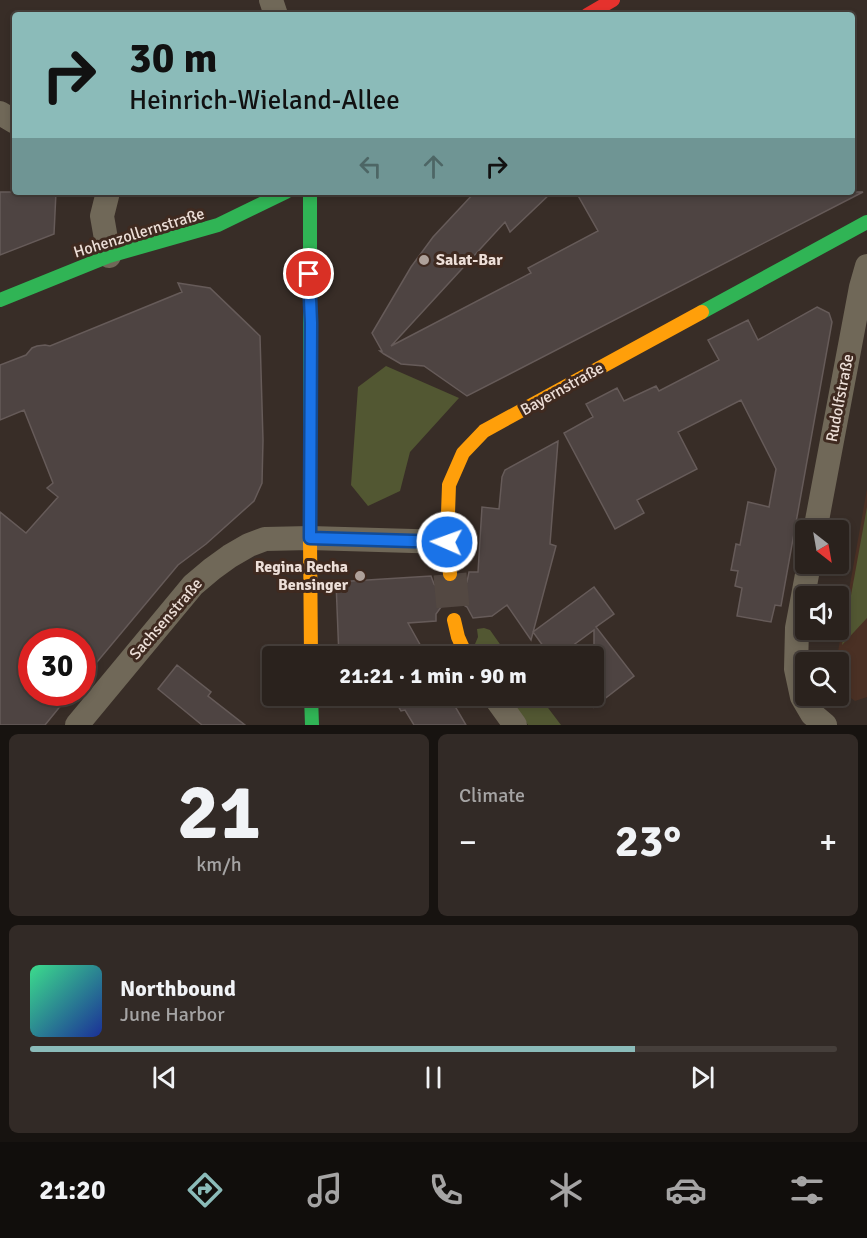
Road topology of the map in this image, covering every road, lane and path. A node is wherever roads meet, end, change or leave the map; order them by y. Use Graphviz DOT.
graph roads {
  1 [pos="613,0"];
  2 [pos="592,12"];
  3 [pos="107,195"];
  4 [pos="280,195"];
  5 [pos="310,195"];
  6 [pos="867,222"];
  7 [pos="109,256"];
  8 [pos="867,266"];
  9 [pos="0,300"];
  10 [pos="817,520"];
  11 [pos="310,538"];
  12 [pos="447,542"];
  13 [pos="450,574"];
  14 [pos="807,574"];
  15 [pos="454,620"];
  16 [pos="311,646"];
  17 [pos="462,646"];
  18 [pos="796,652"];
  19 [pos="311,706"];
  20 [pos="501,706"];
  21 [pos="800,706"];
  22 [pos="807,706"];
  23 [pos="77,725"];
  24 [pos="312,725"];
  25 [pos="515,725"];
  26 [pos="796,725"];
  27 [pos="825,725"];
  1 -- 2 [label="main road"];
  3 -- 7 [label="street"];
  4 -- 7 [label="main road, Hohenzollernstraße"];
  5 -- 11 [label="main road"];
  6 -- 12 [label="main road, Bayernstraße"];
  7 -- 9 [label="main road, Hohenzollernstraße"];
  8 -- 10 [label="street, Rudolfstraße"];
  11 -- 12 [label="street"];
  11 -- 16 [label="main road"];
  11 -- 23 [label="street, Sachsenstraße"];
  12 -- 13 [label="main road, Bayernstraße"];
  14 -- 18 [label="street"];
  15 -- 17 [label="main road"];
  19 -- 24 [label="main road"];
  20 -- 25 [label="street"];
  21 -- 26 [label="street"];
  22 -- 27 [label="street"];
}
